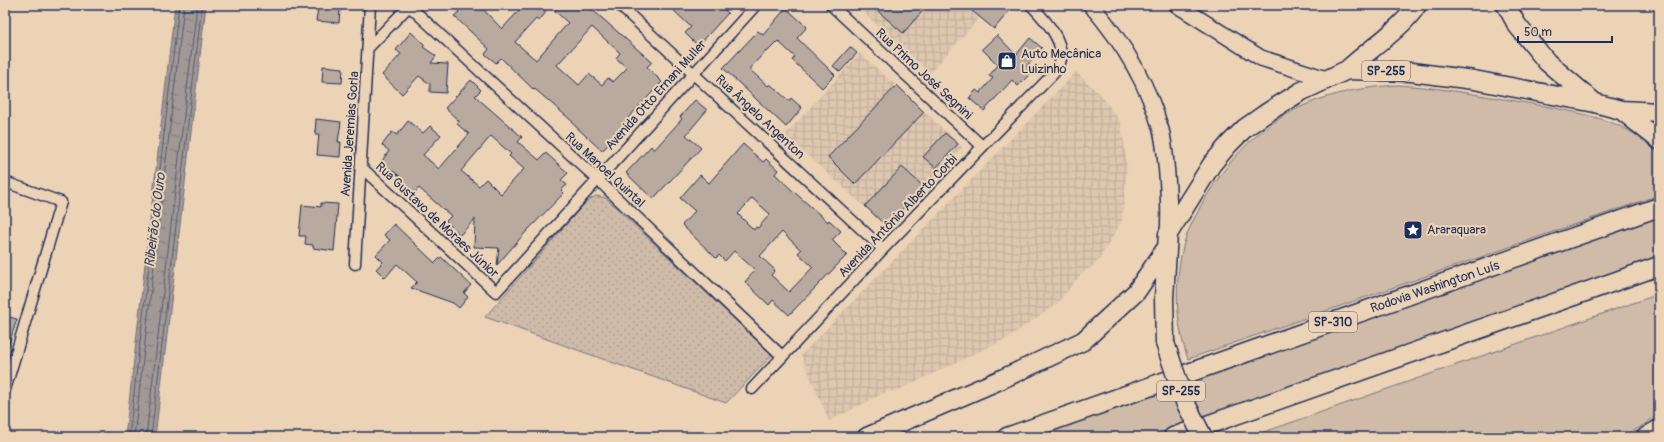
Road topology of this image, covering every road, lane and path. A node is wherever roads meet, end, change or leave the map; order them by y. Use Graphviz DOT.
graph roads {
  1 [pos="370,5"];
  2 [pos="409,5"];
  3 [pos="619,5"];
  4 [pos="756,5"];
  5 [pos="831,5"];
  6 [pos="1031,5"];
  7 [pos="1091,5"];
  8 [pos="1178,5"];
  9 [pos="1417,5"];
  10 [pos="1506,5"];
  11 [pos="369,47"];
  12 [pos="1347,70"];
  13 [pos="693,73"];
  14 [pos="1326,79"];
  15 [pos="1595,103"];
  16 [pos="1621,110"];
  17 [pos="1659,112"];
  18 [pos="1659,140"];
  19 [pos="982,146"];
  20 [pos="361,167"];
  21 [pos="597,179"];
  22 [pos="5,182"];
  23 [pos="1659,207"];
  24 [pos="1168,240"];
  25 [pos="883,249"];
  26 [pos="355,264"];
  27 [pos="1659,266"];
  28 [pos="496,292"];
  29 [pos="782,356"];
  30 [pos="8,368"];
  31 [pos="752,389"];
  32 [pos="5,390"];
  33 [pos="1659,429"];
  34 [pos="867,437"];
  35 [pos="1007,437"];
  36 [pos="1173,437"];
  37 [pos="1203,437"];
  38 [pos="1646,437"];
  1 -- 11 [label="street, Avenida Jeremias Gorla"];
  2 -- 11 [label="street"];
  2 -- 21 [label="street, Rua Manoel Quintal"];
  3 -- 13 [label="street, Rua Ângelo Argenton"];
  4 -- 13 [label="street, Avenida Otto Ernani Muller"];
  5 -- 19 [label="street, Rua Primo José Segnini"];
  6 -- 19 [label="street, Avenida Antônio Alberto Corbi"];
  7 -- 24 [label="main road"];
  8 -- 14 [label="main road"];
  9 -- 12 [label="highway, SP-255"];
  10 -- 15 [label="highway, SP-255"];
  11 -- 20 [label="street, Avenida Jeremias Gorla"];
  12 -- 14 [label="highway, SP-255"];
  12 -- 15 [label="highway, SP-255"];
  13 -- 21 [label="street, Avenida Otto Ernani Muller"];
  13 -- 25 [label="street, Rua Ângelo Argenton"];
  14 -- 24 [label="highway, SP-255"];
  15 -- 16 [label="highway, SP-255"];
  16 -- 17 [label="highway"];
  16 -- 18 [label="highway, SP-255"];
  19 -- 25 [label="street, Avenida Antônio Alberto Corbi"];
  20 -- 26 [label="street, Avenida Jeremias Gorla"];
  20 -- 28 [label="street, Rua Gustavo de Moraes Júnior"];
  21 -- 28 [label="street, Avenida Otto Ernani Muller"];
  21 -- 29 [label="street, Rua Manoel Quintal"];
  22 -- 30 [label="street"];
  23 -- 35 [label="highway, Rodovia Washington Luís / SP-310"];
  24 -- 34 [label="highway"];
  24 -- 37 [label="highway, SP-255, bridge"];
  25 -- 29 [label="street, Avenida Antônio Alberto Corbi"];
  27 -- 36 [label="highway"];
  29 -- 31 [label="street, Avenida Antônio Alberto Corbi"];
  30 -- 32 [label="street"];
  33 -- 38 [label="highway"];
}
